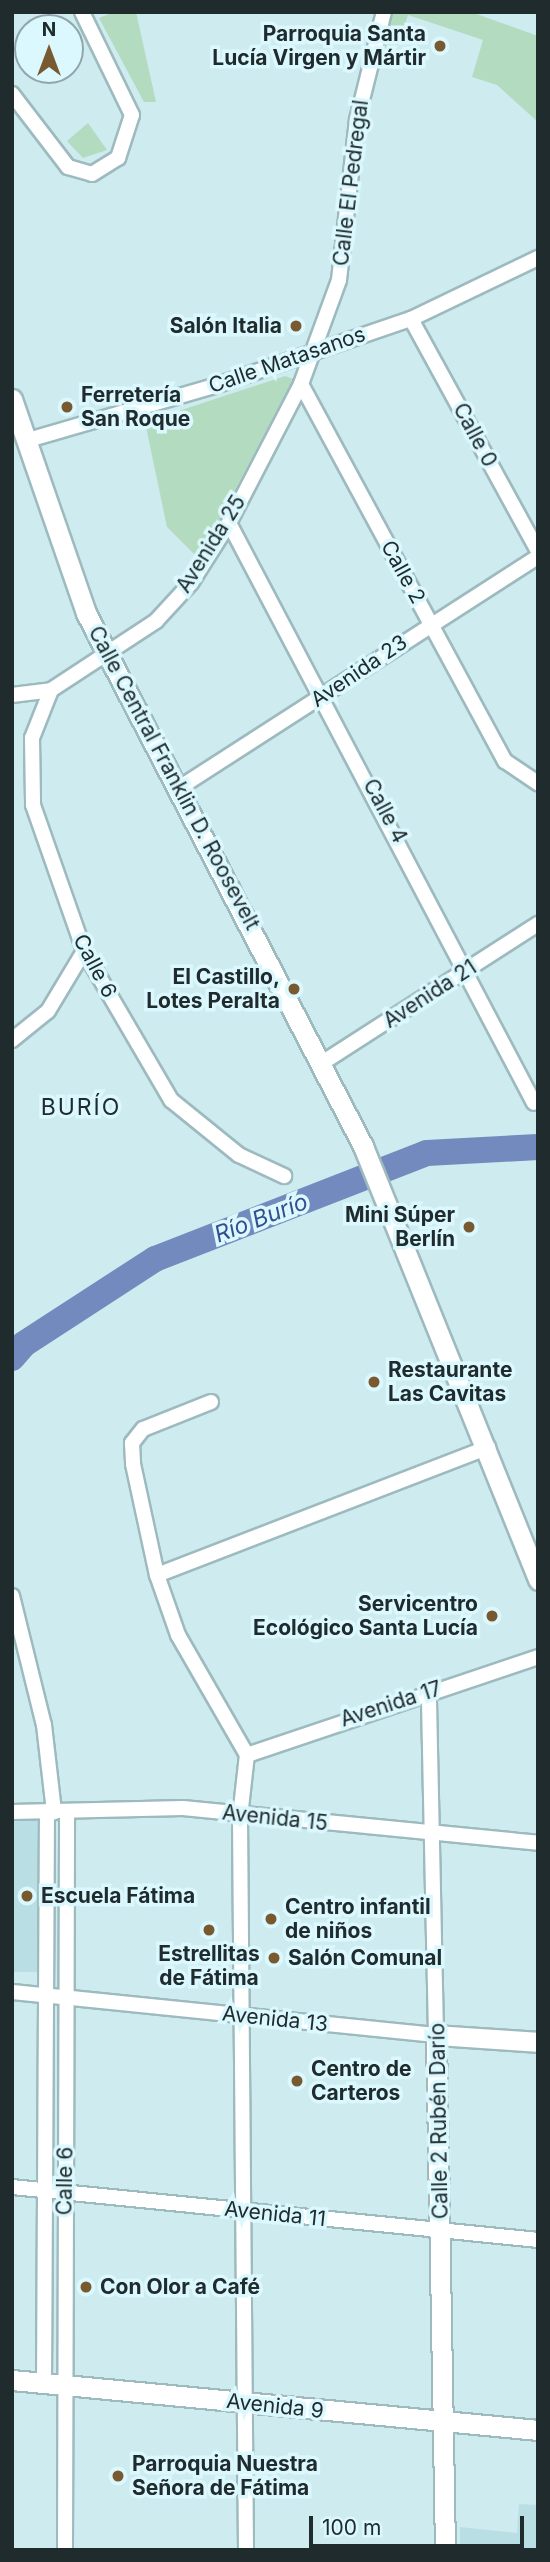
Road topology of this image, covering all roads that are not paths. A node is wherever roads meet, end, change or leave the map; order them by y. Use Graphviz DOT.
graph roads {
  1 [pos="82,12"];
  2 [pos="384,12"];
  3 [pos="12,94"];
  4 [pos="538,258"];
  5 [pos="411,318"];
  6 [pos="314,352"];
  7 [pos="301,384"];
  8 [pos="12,399"];
  9 [pos="28,440"];
  10 [pos="229,523"];
  11 [pos="538,551"];
  12 [pos="538,557"];
  13 [pos="430,622"];
  14 [pos="107,650"];
  15 [pos="51,690"];
  16 [pos="12,695"];
  17 [pos="323,695"];
  18 [pos="538,783"];
  19 [pos="182,786"];
  20 [pos="538,924"];
  21 [pos="84,951"];
  22 [pos="468,969"];
  23 [pos="12,1040"];
  24 [pos="322,1063"];
  25 [pos="534,1103"];
  26 [pos="284,1176"];
  27 [pos="211,1402"];
  28 [pos="488,1447"];
  29 [pos="157,1575"];
  30 [pos="538,1580"];
  31 [pos="12,1596"];
  32 [pos="538,1657"];
  33 [pos="429,1692"];
  34 [pos="247,1755"];
  35 [pos="12,1812"];
  36 [pos="56,1812"];
  37 [pos="240,1817"];
  38 [pos="433,1834"];
  39 [pos="538,1843"];
  40 [pos="12,1992"];
  41 [pos="48,1996"];
  42 [pos="68,1998"];
  43 [pos="241,2016"];
  44 [pos="436,2035"];
  45 [pos="538,2042"];
  46 [pos="12,2187"];
  47 [pos="45,2190"];
  48 [pos="65,2192"];
  49 [pos="243,2211"];
  50 [pos="441,2231"];
  51 [pos="538,2240"];
  52 [pos="12,2380"];
  53 [pos="53,2384"];
  54 [pos="244,2404"];
  55 [pos="443,2422"];
  56 [pos="538,2430"];
  57 [pos="65,2550"];
  58 [pos="246,2550"];
  59 [pos="445,2550"];
  1 -- 3 [label="street"];
  2 -- 6 [label="street, Calle El Pedregal"];
  4 -- 5 [label="street, Calle Matasanos"];
  5 -- 6 [label="street, Calle Matasanos"];
  5 -- 11 [label="street, Calle 0"];
  6 -- 7 [label="street, Avenida 25"];
  6 -- 9 [label="street, Calle Matasanos"];
  7 -- 10 [label="street, Avenida 25"];
  7 -- 13 [label="street, Calle 2"];
  8 -- 9 [label="main road, Calle Central Franklin D. Roosevelt"];
  9 -- 14 [label="main road, Calle Central Franklin D. Roosevelt"];
  10 -- 14 [label="street, Avenida 25"];
  10 -- 17 [label="street, Calle 4"];
  12 -- 13 [label="street, Avenida 23"];
  13 -- 17 [label="street, Avenida 23"];
  13 -- 18 [label="street, Calle 2"];
  14 -- 15 [label="street, Avenida 25"];
  14 -- 19 [label="main road, Calle Central Franklin D. Roosevelt"];
  15 -- 16 [label="street, Avenida 25"];
  15 -- 21 [label="street, Calle 6"];
  17 -- 19 [label="street, Avenida 23"];
  17 -- 22 [label="street, Calle 4"];
  19 -- 24 [label="main road, Calle Central Franklin D. Roosevelt"];
  20 -- 22 [label="street, Avenida 21"];
  21 -- 23 [label="street"];
  21 -- 26 [label="street, Calle 6"];
  22 -- 24 [label="street, Avenida 21"];
  22 -- 25 [label="street, Calle 4"];
  24 -- 28 [label="main road, Calle Central Franklin D. Roosevelt"];
  27 -- 29 [label="street"];
  28 -- 29 [label="street"];
  28 -- 30 [label="main road"];
  29 -- 34 [label="street"];
  31 -- 36 [label="street, Calle 6"];
  32 -- 33 [label="street, Avenida 17"];
  33 -- 34 [label="street, Avenida 17"];
  33 -- 38 [label="street, Calle 2 Rubén Darío"];
  34 -- 37 [label="street"];
  35 -- 36 [label="street, Avenida 15"];
  36 -- 37 [label="street, Avenida 15"];
  36 -- 41 [label="street, Calle 6"];
  36 -- 42 [label="street, Calle 6"];
  37 -- 38 [label="street, Avenida 15"];
  37 -- 43 [label="street"];
  38 -- 39 [label="street, Avenida 15"];
  38 -- 44 [label="street, Calle 2 Rubén Darío"];
  40 -- 41 [label="street, Avenida 13"];
  41 -- 42 [label="street, Avenida 13"];
  41 -- 47 [label="street, Calle 6"];
  42 -- 43 [label="street, Avenida 13"];
  42 -- 48 [label="street, Calle 6"];
  43 -- 44 [label="street, Avenida 13"];
  43 -- 49 [label="street"];
  44 -- 45 [label="main road, Avenida 13"];
  44 -- 50 [label="main road, Calle 2 Rubén Darío"];
  46 -- 47 [label="street, Avenida 11"];
  47 -- 48 [label="street, Avenida 11"];
  47 -- 53 [label="street, Calle 6"];
  48 -- 49 [label="street, Avenida 11"];
  48 -- 53 [label="street, Calle 6"];
  49 -- 50 [label="street, Avenida 11"];
  49 -- 54 [label="street"];
  50 -- 51 [label="street, Avenida 11"];
  50 -- 55 [label="main road, Calle 2 Rubén Darío"];
  52 -- 53 [label="main road, Avenida 9"];
  53 -- 54 [label="main road, Avenida 9"];
  53 -- 57 [label="street, Calle 6"];
  54 -- 55 [label="main road, Avenida 9"];
  54 -- 58 [label="street"];
  55 -- 56 [label="main road, Avenida 9"];
  55 -- 59 [label="main road, Calle 2 Rubén Darío"];
}
